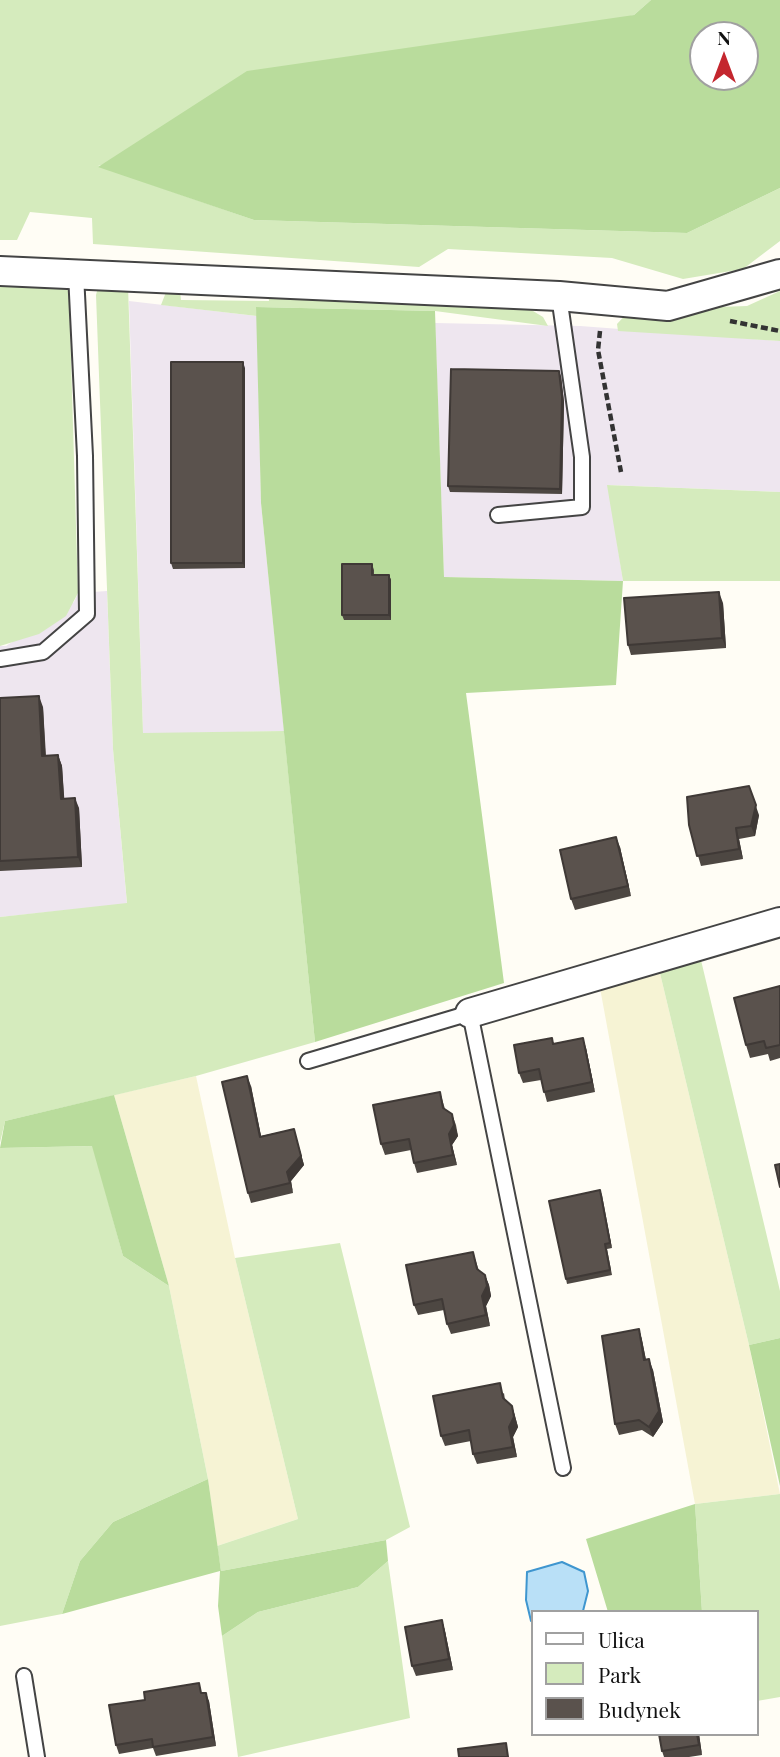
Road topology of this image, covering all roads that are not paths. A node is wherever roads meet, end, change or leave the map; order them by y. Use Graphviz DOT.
graph roads {
  1 [pos="0,271"];
  2 [pos="76,274"];
  3 [pos="780,274"];
  4 [pos="559,296"];
  5 [pos="498,515"];
  6 [pos="0,659"];
  7 [pos="780,922"];
  8 [pos="470,1013"];
  9 [pos="309,1061"];
  10 [pos="563,1468"];
  11 [pos="24,1676"];
  12 [pos="37,1757"];
  1 -- 2 [label="street"];
  2 -- 4 [label="street"];
  2 -- 6 [label="lane"];
  3 -- 4 [label="street"];
  4 -- 5 [label="lane"];
  7 -- 8 [label="street"];
  8 -- 9 [label="lane"];
  8 -- 10 [label="lane"];
  11 -- 12 [label="lane"];
}
